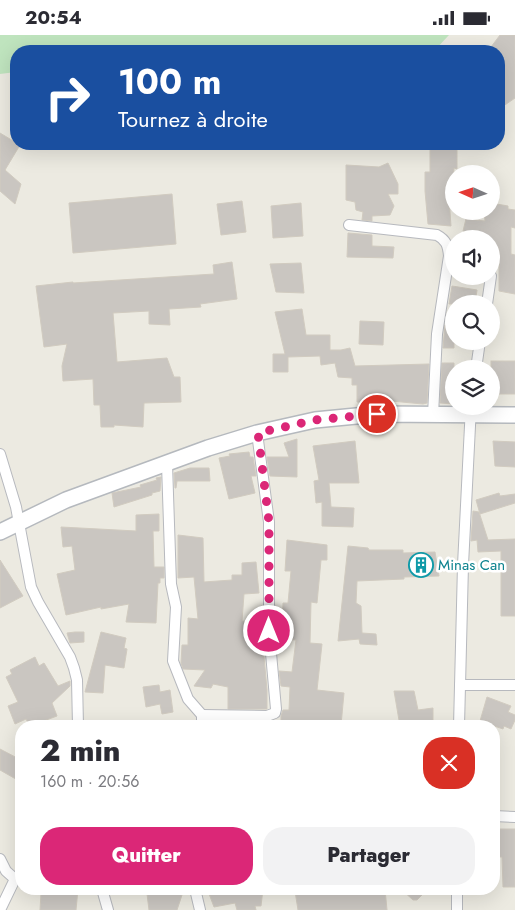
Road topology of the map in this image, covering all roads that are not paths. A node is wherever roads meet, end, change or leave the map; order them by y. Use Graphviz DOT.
graph roads {
  1 [pos="349,225"];
  2 [pos="445,413"];
  3 [pos="500,413"];
  4 [pos="433,415"];
  5 [pos="470,415"];
  6 [pos="515,415"];
  7 [pos="258,433"];
  8 [pos="0,454"];
  9 [pos="167,464"];
  10 [pos="18,523"];
  11 [pos="0,532"];
  12 [pos="460,685"];
  13 [pos="515,685"];
  14 [pos="202,715"];
  15 [pos="78,720"];
  16 [pos="202,720"];
  17 [pos="459,720"];
  18 [pos="500,817"];
  19 [pos="515,817"];
  20 [pos="0,859"];
  21 [pos="104,895"];
  22 [pos="196,895"];
  23 [pos="457,895"];
  24 [pos="0,910"];
  25 [pos="108,910"];
  26 [pos="200,910"];
  27 [pos="457,910"];
  1 -- 4 [label="street"];
  2 -- 4 [label="main road"];
  3 -- 6 [label="main road"];
  4 -- 7 [label="main road"];
  5 -- 12 [label="street"];
  7 -- 9 [label="main road"];
  7 -- 14 [label="street"];
  8 -- 10 [label="street"];
  9 -- 10 [label="main road"];
  9 -- 14 [label="street"];
  10 -- 11 [label="main road"];
  10 -- 15 [label="street"];
  12 -- 13 [label="street"];
  12 -- 17 [label="street"];
  14 -- 16 [label="street"];
  18 -- 19 [label="street"];
  20 -- 24 [label="street"];
  21 -- 25 [label="street"];
  22 -- 26 [label="street"];
  23 -- 27 [label="street"];
}
